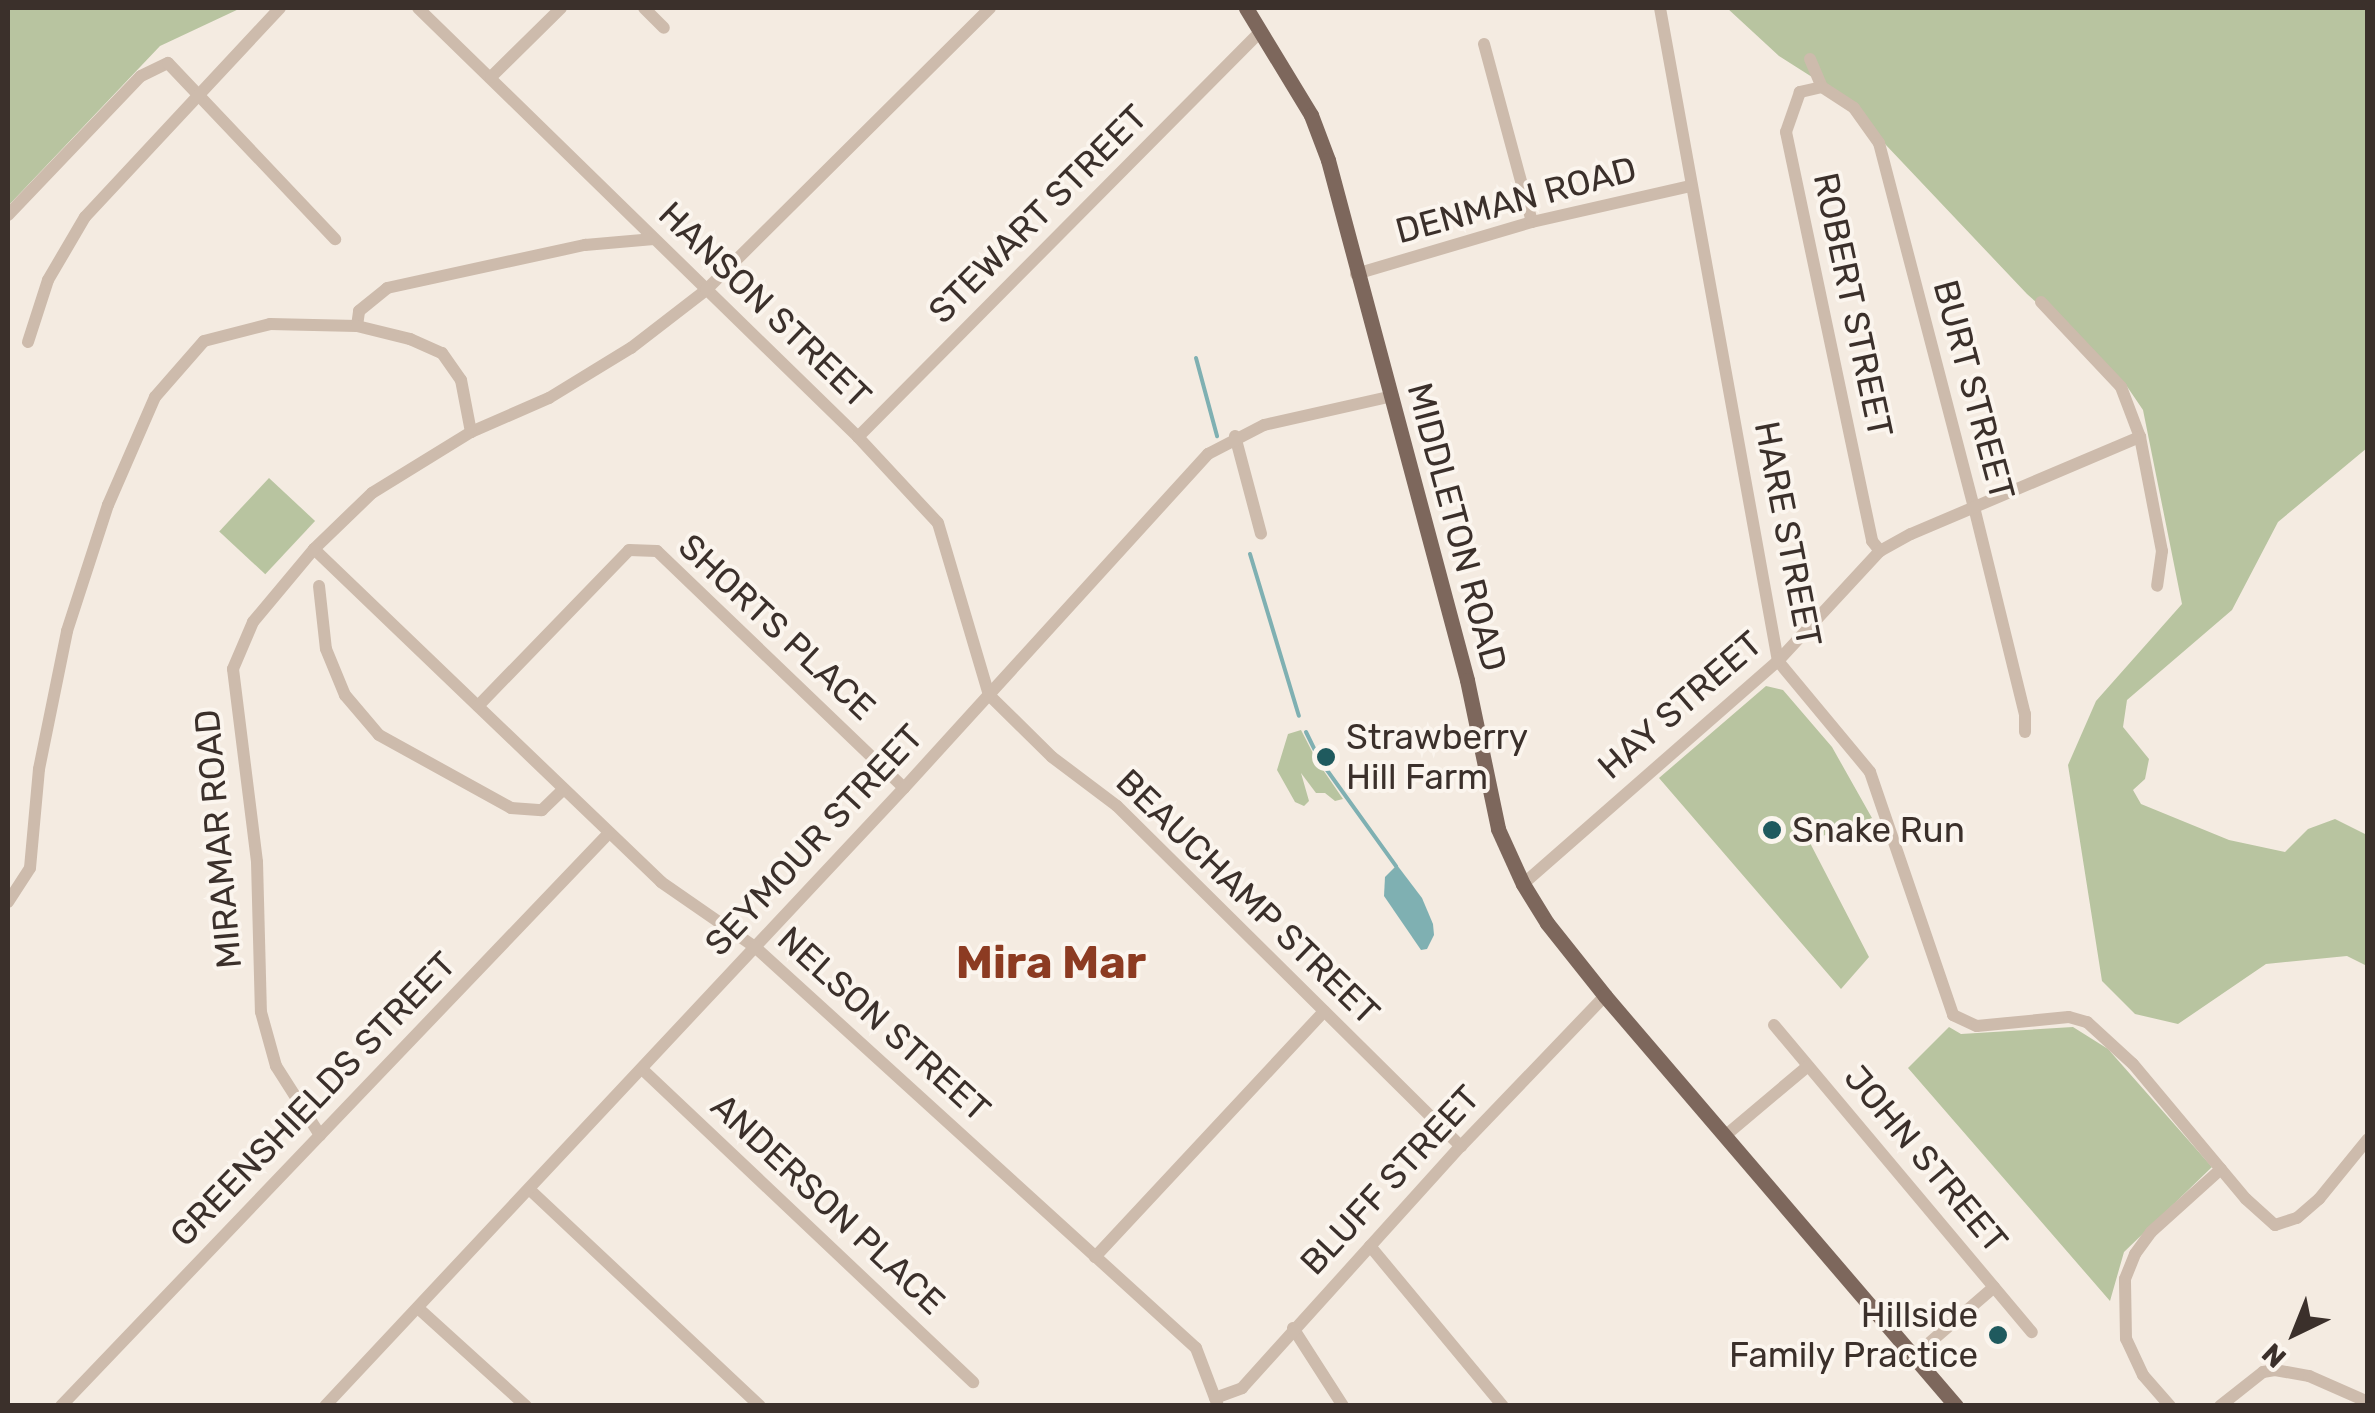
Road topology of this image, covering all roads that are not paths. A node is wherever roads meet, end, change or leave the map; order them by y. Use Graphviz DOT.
graph roads {
  1 [pos="280,8"];
  2 [pos="418,8"];
  3 [pos="561,8"];
  4 [pos="644,8"];
  5 [pos="990,8"];
  6 [pos="1246,8"];
  7 [pos="1660,8"];
  8 [pos="664,28"];
  9 [pos="1260,32"];
  10 [pos="1484,44"];
  11 [pos="1810,59"];
  12 [pos="491,77"];
  13 [pos="1822,87"];
  14 [pos="199,94"];
  15 [pos="1691,186"];
  16 [pos="8,215"];
  17 [pos="1532,222"];
  18 [pos="335,239"];
  19 [pos="654,239"];
  20 [pos="1356,274"];
  21 [pos="706,290"];
  22 [pos="2042,302"];
  23 [pos="357,326"];
  24 [pos="28,342"];
  25 [pos="1393,396"];
  26 [pos="471,432"];
  27 [pos="1235,436"];
  28 [pos="858,437"];
  29 [pos="2140,437"];
  30 [pos="1974,507"];
  31 [pos="1260,534"];
  32 [pos="314,548"];
  33 [pos="1880,551"];
  34 [pos="319,586"];
  35 [pos="2157,586"];
  36 [pos="1778,661"];
  37 [pos="989,695"];
  38 [pos="478,706"];
  39 [pos="2025,732"];
  40 [pos="904,788"];
  41 [pos="564,790"];
  42 [pos="608,833"];
  43 [pos="1522,884"];
  44 [pos="8,902"];
  45 [pos="755,947"];
  46 [pos="1605,996"];
  47 [pos="1324,1012"];
  48 [pos="1774,1025"];
  49 [pos="1808,1066"];
  50 [pos="642,1069"];
  51 [pos="320,1135"];
  52 [pos="1726,1135"];
  53 [pos="2368,1139"];
  54 [pos="1461,1146"];
  55 [pos="2221,1169"];
  56 [pos="529,1189"];
  57 [pos="1370,1246"];
  58 [pos="1095,1258"];
  59 [pos="1994,1287"];
  60 [pos="418,1308"];
  61 [pos="1293,1328"];
  62 [pos="2032,1332"];
  63 [pos="1913,1357"];
  64 [pos="973,1382"];
  65 [pos="1216,1402"];
  66 [pos="2368,1402"];
  67 [pos="61,1406"];
  68 [pos="326,1406"];
  69 [pos="526,1406"];
  70 [pos="760,1406"];
  71 [pos="1344,1406"];
  72 [pos="1503,1406"];
  73 [pos="1956,1406"];
  74 [pos="2170,1406"];
  75 [pos="2220,1406"];
  1 -- 14 [label="street"];
  2 -- 12 [label="street, HANSON STREET"];
  3 -- 12 [label="street"];
  4 -- 8 [label="street"];
  5 -- 21 [label="street, MIRAMAR ROAD"];
  6 -- 9 [label="main road, MIDDLETON ROAD"];
  7 -- 15 [label="street, HARE STREET"];
  9 -- 20 [label="main road, MIDDLETON ROAD"];
  9 -- 28 [label="street, STEWART STREET"];
  10 -- 17 [label="street"];
  11 -- 13 [label="street"];
  12 -- 19 [label="street, HANSON STREET"];
  13 -- 30 [label="street, BURT STREET"];
  13 -- 33 [label="street, ROBERT STREET"];
  14 -- 16 [label="street"];
  14 -- 18 [label="street"];
  14 -- 24 [label="street"];
  15 -- 17 [label="street, DENMAN ROAD"];
  15 -- 36 [label="street, HARE STREET"];
  17 -- 20 [label="street, DENMAN ROAD"];
  19 -- 21 [label="street, HANSON STREET"];
  19 -- 23 [label="street"];
  20 -- 25 [label="main road, MIDDLETON ROAD"];
  21 -- 26 [label="street, MIRAMAR ROAD"];
  21 -- 28 [label="street, HANSON STREET"];
  22 -- 29 [label="street"];
  23 -- 26 [label="street"];
  23 -- 44 [label="street"];
  25 -- 27 [label="street, SEYMOUR STREET"];
  25 -- 43 [label="main road, MIDDLETON ROAD"];
  26 -- 32 [label="street, MIRAMAR ROAD"];
  27 -- 31 [label="street"];
  27 -- 37 [label="street, SEYMOUR STREET"];
  28 -- 37 [label="street, HANSON STREET"];
  29 -- 30 [label="street, HAY STREET"];
  29 -- 35 [label="street"];
  30 -- 33 [label="street, HAY STREET"];
  30 -- 39 [label="street, BURT STREET"];
  32 -- 38 [label="street, NELSON STREET"];
  32 -- 51 [label="street, MIRAMAR ROAD"];
  33 -- 36 [label="street, HAY STREET"];
  34 -- 41 [label="street"];
  36 -- 43 [label="street, HAY STREET"];
  36 -- 55 [label="street, HARE STREET"];
  37 -- 40 [label="street, SEYMOUR STREET"];
  37 -- 47 [label="street, BEAUCHAMP STREET"];
  38 -- 40 [label="street, SHORTS PLACE"];
  38 -- 41 [label="street, NELSON STREET"];
  40 -- 45 [label="street, SEYMOUR STREET"];
  41 -- 42 [label="street, NELSON STREET"];
  42 -- 45 [label="street, NELSON STREET"];
  42 -- 51 [label="street, GREENSHIELDS STREET"];
  43 -- 46 [label="main road, MIDDLETON ROAD"];
  45 -- 50 [label="street, SEYMOUR STREET"];
  45 -- 58 [label="street, NELSON STREET"];
  46 -- 52 [label="main road, MIDDLETON ROAD"];
  46 -- 54 [label="street, BLUFF STREET"];
  47 -- 54 [label="street, BEAUCHAMP STREET"];
  47 -- 58 [label="street"];
  48 -- 49 [label="street, JOHN STREET"];
  49 -- 52 [label="street"];
  49 -- 59 [label="street, JOHN STREET"];
  50 -- 56 [label="street, SEYMOUR STREET"];
  50 -- 64 [label="street, ANDERSON PLACE"];
  51 -- 67 [label="street, GREENSHIELDS STREET"];
  52 -- 63 [label="main road, MIDDLETON ROAD"];
  53 -- 55 [label="street"];
  54 -- 57 [label="street, BLUFF STREET"];
  55 -- 74 [label="street"];
  56 -- 60 [label="street, SEYMOUR STREET"];
  56 -- 70 [label="street"];
  57 -- 61 [label="street, BLUFF STREET"];
  57 -- 72 [label="street"];
  58 -- 65 [label="street, NELSON STREET"];
  59 -- 62 [label="street, JOHN STREET"];
  59 -- 63 [label="street"];
  60 -- 68 [label="street, SEYMOUR STREET"];
  60 -- 69 [label="street"];
  61 -- 65 [label="street, BLUFF STREET"];
  61 -- 71 [label="street"];
  63 -- 73 [label="main road, MIDDLETON ROAD"];
  66 -- 75 [label="street"];
}
